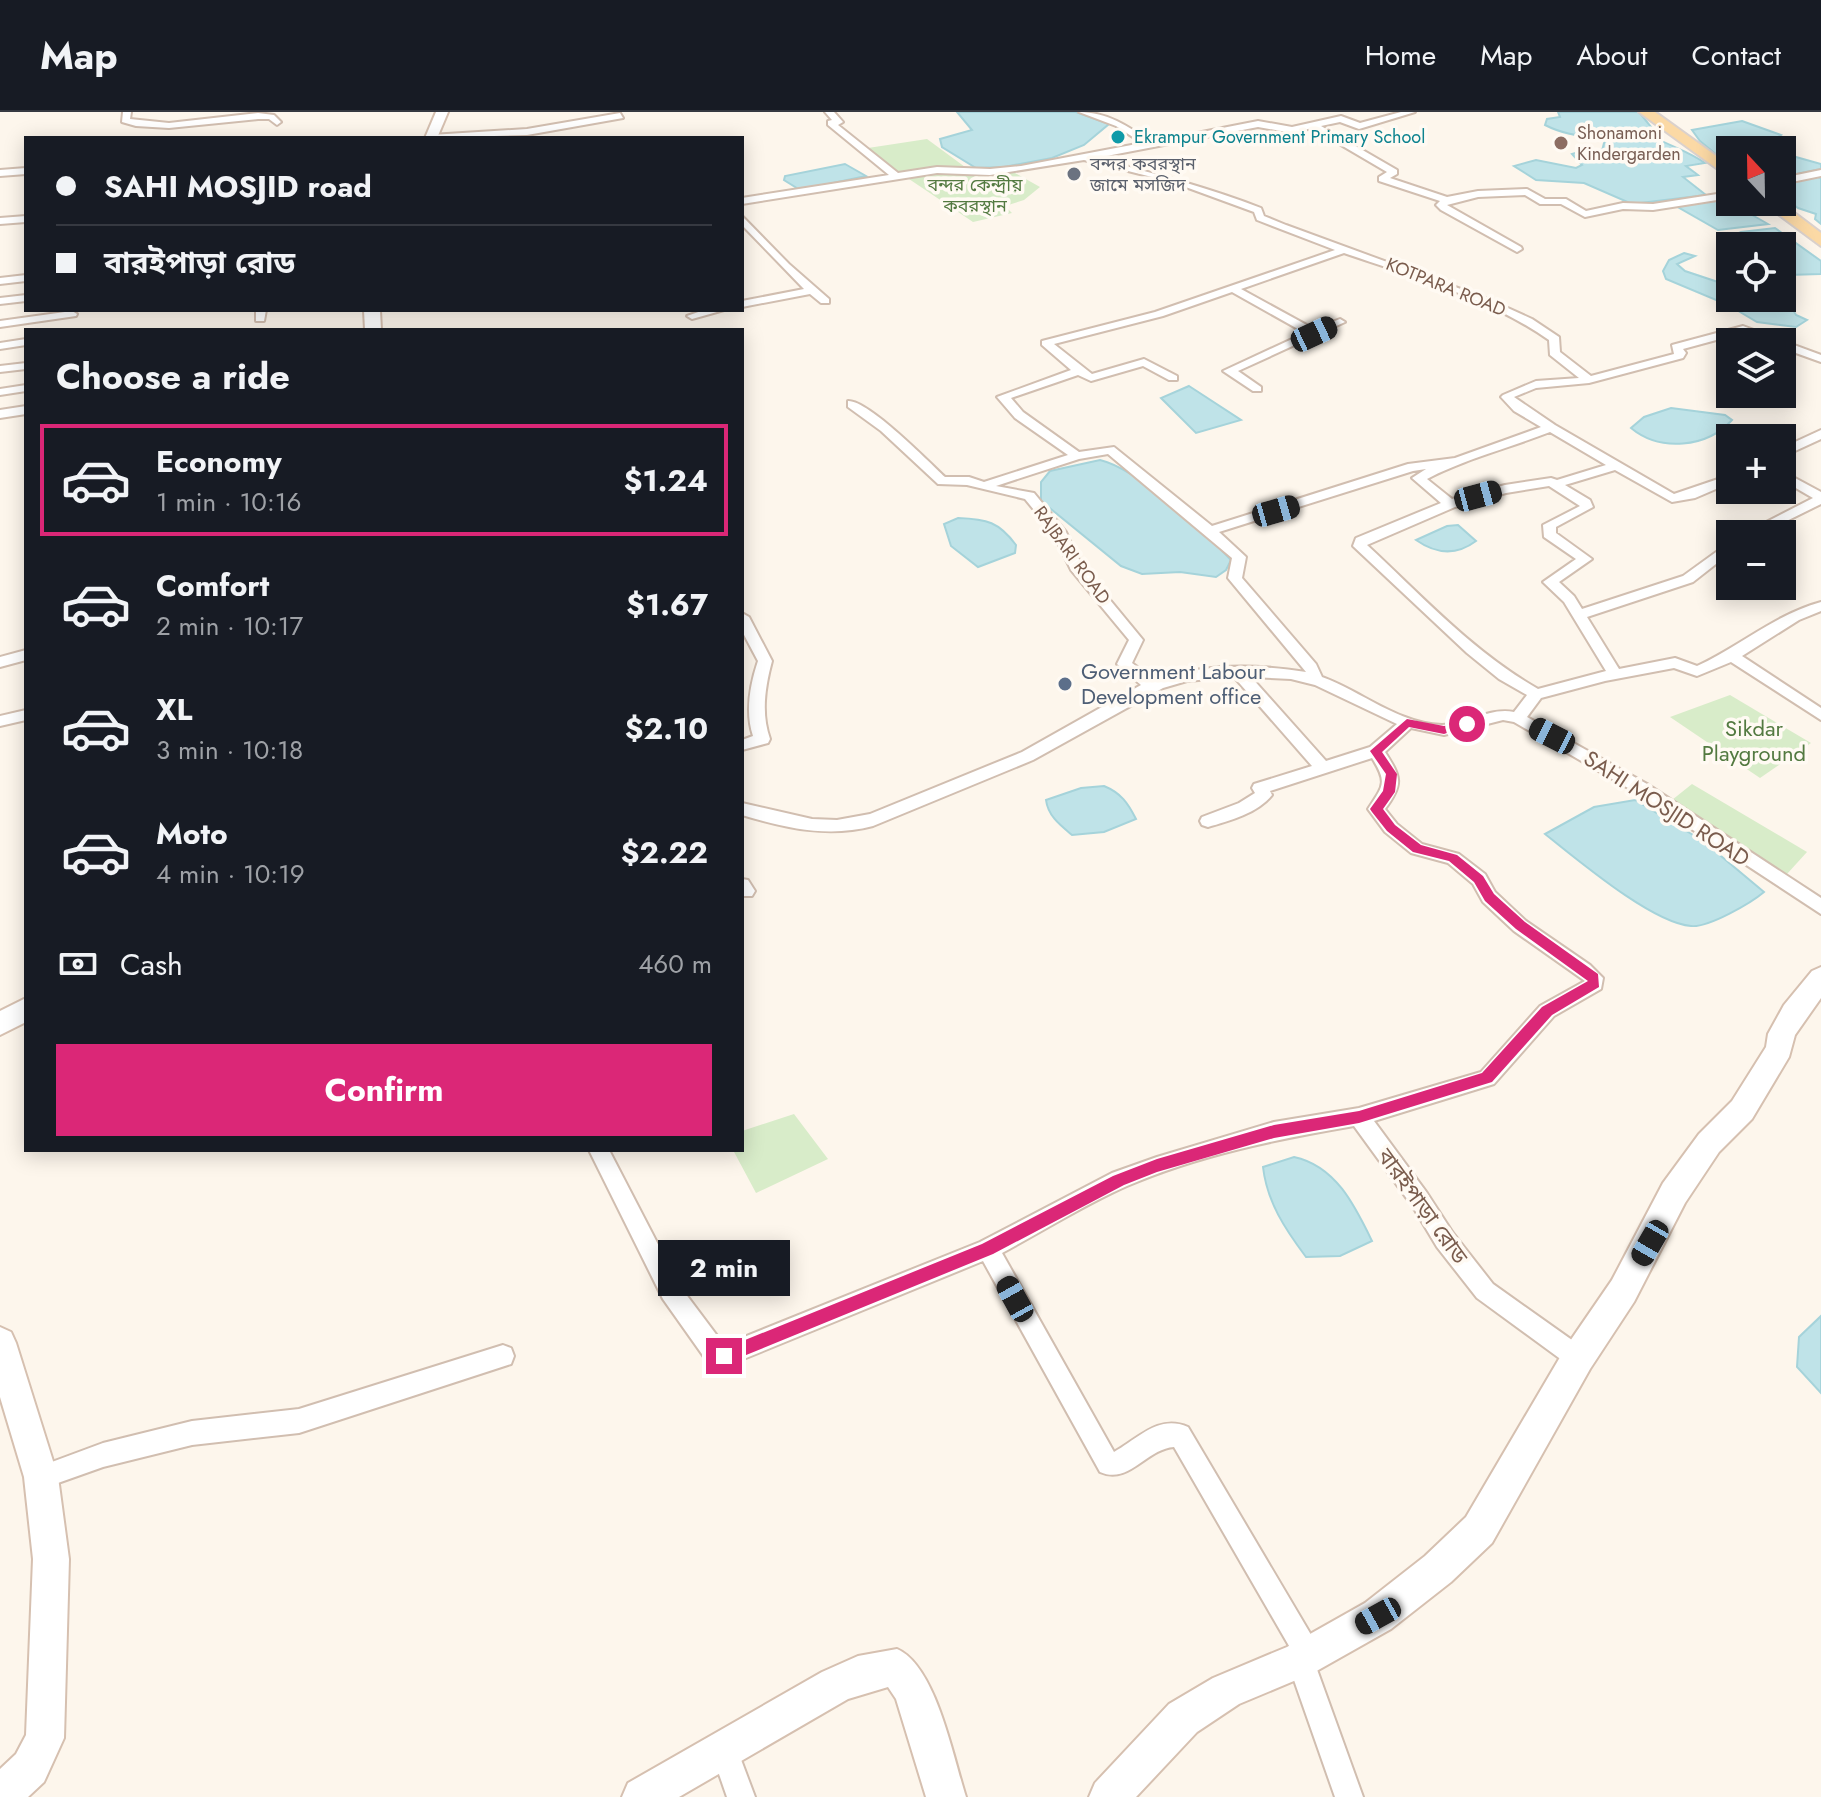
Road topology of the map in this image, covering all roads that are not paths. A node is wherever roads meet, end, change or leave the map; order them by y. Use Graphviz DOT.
graph roads {
  1 [pos="127,112"];
  2 [pos="829,112"];
  3 [pos="1083,112"];
  4 [pos="1411,112"];
  5 [pos="1646,112"];
  6 [pos="441,113"];
  7 [pos="423,115"];
  8 [pos="1336,115"];
  9 [pos="620,116"];
  10 [pos="277,122"];
  11 [pos="1315,126"];
  12 [pos="432,136"];
  13 [pos="463,136"];
  14 [pos="1150,145"];
  15 [pos="1084,157"];
  16 [pos="1716,163"];
  17 [pos="24,171"];
  18 [pos="0,173"];
  19 [pos="1821,173"];
  20 [pos="898,178"];
  21 [pos="1796,178"];
  22 [pos="1716,197"];
  23 [pos="1447,200"];
  24 [pos="744,201"];
  25 [pos="1789,216"];
  26 [pos="24,219"];
  27 [pos="0,221"];
  28 [pos="744,221"];
  29 [pos="1819,238"];
  30 [pos="1517,249"];
  31 [pos="1343,250"];
  32 [pos="24,278"];
  33 [pos="0,281"];
  34 [pos="1234,289"];
  35 [pos="813,290"];
  36 [pos="24,298"];
  37 [pos="0,301"];
  38 [pos="825,301"];
  39 [pos="744,304"];
  40 [pos="710,312"];
  41 [pos="72,314"];
  42 [pos="692,316"];
  43 [pos="1340,322"];
  44 [pos="0,324"];
  45 [pos="1314,334"];
  46 [pos="1716,336"];
  47 [pos="24,342"];
  48 [pos="0,346"];
  49 [pos="1796,349"];
  50 [pos="1821,359"];
  51 [pos="24,366"];
  52 [pos="0,369"];
  53 [pos="1079,371"];
  54 [pos="1173,378"];
  55 [pos="1589,380"];
  56 [pos="24,388"];
  57 [pos="1257,389"];
  58 [pos="0,392"];
  59 [pos="852,404"];
  60 [pos="24,410"];
  61 [pos="0,414"];
  62 [pos="1551,428"];
  63 [pos="1821,434"];
  64 [pos="1796,446"];
  65 [pos="1077,456"];
  66 [pos="1457,462"];
  67 [pos="1615,466"];
  68 [pos="1796,483"];
  69 [pos="1557,484"];
  70 [pos="1716,485"];
  71 [pos="985,487"];
  72 [pos="1821,498"];
  73 [pos="1450,504"];
  74 [pos="1778,520"];
  75 [pos="1210,531"];
  76 [pos="1716,557"];
  77 [pos="1821,606"];
  78 [pos="1580,615"];
  79 [pos="744,621"];
  80 [pos="24,656"];
  81 [pos="1732,656"];
  82 [pos="0,662"];
  83 [pos="1239,673"];
  84 [pos="1615,674"];
  85 [pos="1316,680"];
  86 [pos="1151,684"];
  87 [pos="1536,694"];
  88 [pos="24,715"];
  89 [pos="1821,715"];
  90 [pos="1518,718"];
  91 [pos="0,721"];
  92 [pos="1407,723"];
  93 [pos="744,744"];
  94 [pos="1376,751"];
  95 [pos="1323,768"];
  96 [pos="744,810"];
  97 [pos="1208,821"];
  98 [pos="1821,907"];
  99 [pos="1821,978"];
  100 [pos="24,1010"];
  101 [pos="0,1024"];
  102 [pos="1359,1117"];
  103 [pos="600,1152"];
  104 [pos="988,1249"];
  105 [pos="0,1343"];
  106 [pos="503,1356"];
  107 [pos="1578,1358"];
  108 [pos="41,1477"];
  109 [pos="1304,1657"];
  110 [pos="724,1751"];
  111 [pos="0,1796"];
  112 [pos="642,1797"];
  113 [pos="741,1797"];
  114 [pos="946,1797"];
  115 [pos="1109,1797"];
  116 [pos="1349,1797"];
  1 -- 10 [label="street"];
  2 -- 20 [label="street"];
  3 -- 14 [label="street"];
  4 -- 8 [label="street"];
  5 -- 16 [label="main road"];
  6 -- 7 [label="street"];
  6 -- 12 [label="street"];
  8 -- 11 [label="street"];
  9 -- 13 [label="street"];
  11 -- 14 [label="street"];
  11 -- 23 [label="street"];
  14 -- 15 [label="street"];
  15 -- 20 [label="street"];
  15 -- 31 [label="street, KOTPARA ROAD"];
  17 -- 18 [label="street"];
  19 -- 21 [label="street"];
  20 -- 24 [label="street"];
  22 -- 23 [label="street"];
  23 -- 30 [label="street"];
  25 -- 29 [label="main road"];
  26 -- 27 [label="street"];
  28 -- 35 [label="street"];
  31 -- 34 [label="street"];
  31 -- 55 [label="street, KOTPARA ROAD"];
  32 -- 33 [label="street"];
  34 -- 45 [label="street"];
  34 -- 53 [label="street"];
  35 -- 38 [label="street"];
  35 -- 39 [label="street"];
  36 -- 37 [label="street"];
  40 -- 42 [label="street"];
  41 -- 44 [label="street"];
  43 -- 45 [label="street"];
  45 -- 57 [label="street"];
  46 -- 55 [label="street"];
  47 -- 48 [label="street"];
  49 -- 50 [label="street"];
  51 -- 52 [label="street"];
  53 -- 54 [label="street"];
  53 -- 65 [label="street"];
  55 -- 62 [label="street"];
  56 -- 58 [label="street"];
  59 -- 71 [label="street"];
  60 -- 61 [label="street"];
  62 -- 66 [label="street"];
  62 -- 67 [label="street"];
  63 -- 64 [label="street"];
  65 -- 71 [label="street"];
  65 -- 75 [label="street"];
  66 -- 73 [label="street"];
  66 -- 75 [label="street"];
  67 -- 69 [label="street"];
  67 -- 70 [label="street"];
  68 -- 72 [label="street"];
  69 -- 73 [label="street"];
  69 -- 78 [label="street"];
  71 -- 86 [label="street, RAJBARI ROAD"];
  72 -- 74 [label="street"];
  73 -- 87 [label="street"];
  75 -- 85 [label="street"];
  76 -- 78 [label="street"];
  77 -- 81 [label="street"];
  78 -- 84 [label="street"];
  79 -- 93 [label="street"];
  80 -- 82 [label="street"];
  81 -- 84 [label="street"];
  81 -- 89 [label="street"];
  83 -- 85 [label="street"];
  83 -- 86 [label="street"];
  83 -- 95 [label="street"];
  84 -- 87 [label="street"];
  85 -- 92 [label="street"];
  86 -- 96 [label="street"];
  87 -- 90 [label="street"];
  88 -- 91 [label="street"];
  90 -- 92 [label="street"];
  90 -- 98 [label="street, SAHI MOSJID ROAD"];
  92 -- 94 [label="street"];
  94 -- 95 [label="street"];
  94 -- 102 [label="street"];
  95 -- 97 [label="street"];
  99 -- 107 [label="street"];
  100 -- 101 [label="street"];
  102 -- 104 [label="street"];
  102 -- 107 [label="street, বারইপাড়া রোড"];
  103 -- 104 [label="street"];
  104 -- 109 [label="street"];
  105 -- 108 [label="street"];
  106 -- 108 [label="street"];
  107 -- 109 [label="street"];
  108 -- 111 [label="street"];
  109 -- 115 [label="street"];
  109 -- 116 [label="street"];
  110 -- 112 [label="street"];
  110 -- 113 [label="street"];
  110 -- 114 [label="street"];
}
